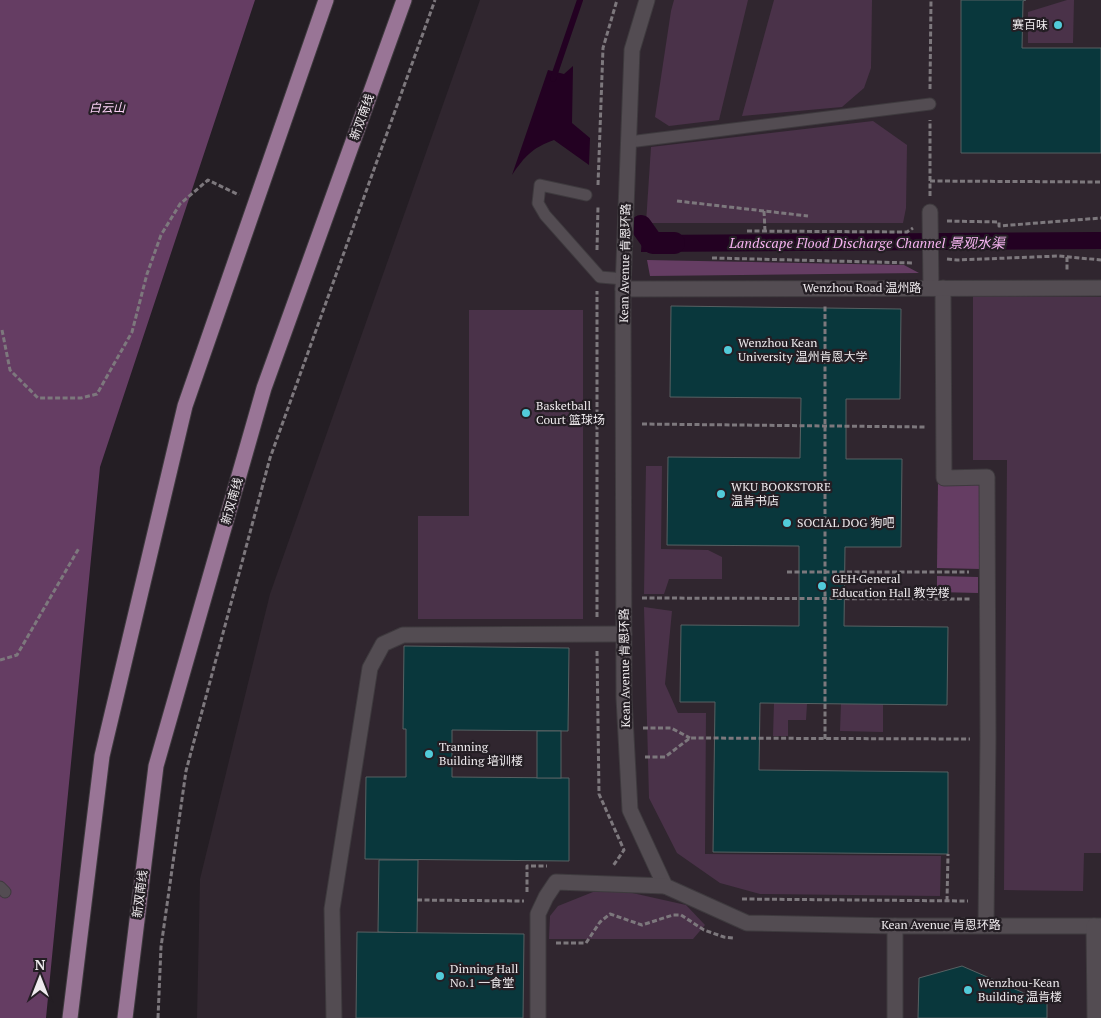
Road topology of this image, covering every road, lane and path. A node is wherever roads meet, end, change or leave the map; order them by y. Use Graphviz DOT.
graph roads {
  1 [pos="326,0"];
  2 [pos="404,0"];
  3 [pos="434,0"];
  4 [pos="617,0"];
  5 [pos="647,0"];
  6 [pos="930,104"];
  7 [pos="629,142"];
  8 [pos="930,181"];
  9 [pos="1101,182"];
  10 [pos="598,186"];
  11 [pos="586,195"];
  12 [pos="598,196"];
  13 [pos="256,202"];
  14 [pos="677,202"];
  15 [pos="764,211"];
  16 [pos="930,215"];
  17 [pos="808,216"];
  18 [pos="1101,218"];
  19 [pos="954,222"];
  20 [pos="747,232"];
  21 [pos="765,232"];
  22 [pos="712,258"];
  23 [pos="957,260"];
  24 [pos="1101,260"];
  25 [pos="931,264"];
  26 [pos="597,274"];
  27 [pos="623,284"];
  28 [pos="935,288"];
  29 [pos="1101,288"];
  30 [pos="826,308"];
  31 [pos="2,330"];
  32 [pos="624,424"];
  33 [pos="826,426"];
  34 [pos="944,427"];
  35 [pos="79,548"];
  36 [pos="787,572"];
  37 [pos="825,572"];
  38 [pos="987,572"];
  39 [pos="624,598"];
  40 [pos="825,598"];
  41 [pos="987,598"];
  42 [pos="597,634"];
  43 [pos="624,634"];
  44 [pos="0,660"];
  45 [pos="626,728"];
  46 [pos="690,738"];
  47 [pos="825,739"];
  48 [pos="988,740"];
  49 [pos="627,757"];
  50 [pos="948,854"];
  51 [pos="556,866"];
  52 [pos="612,866"];
  53 [pos="665,886"];
  54 [pos="739,898"];
  55 [pos="417,900"];
  56 [pos="948,901"];
  57 [pos="986,902"];
  58 [pos="986,925"];
  59 [pos="894,926"];
  60 [pos="1098,926"];
  61 [pos="704,930"];
  62 [pos="538,944"];
  63 [pos="70,1018"];
  64 [pos="125,1018"];
  65 [pos="158,1018"];
  66 [pos="334,1018"];
  67 [pos="538,1018"];
  68 [pos="894,1018"];
  69 [pos="1095,1018"];
  1 -- 13 [label="main road"];
  2 -- 64 [label="main road, 新双南线"];
  3 -- 65 [label="path"];
  4 -- 10 [label="path"];
  5 -- 7 [label="street, Kean Avenue 肯恩环路"];
  6 -- 7 [label="lane"];
  7 -- 27 [label="street, Kean Avenue 肯恩环路"];
  8 -- 9 [label="path"];
  11 -- 26 [label="lane"];
  12 -- 26 [label="path"];
  13 -- 31 [label="path"];
  13 -- 63 [label="main road"];
  14 -- 15 [label="path"];
  15 -- 17 [label="path"];
  15 -- 21 [label="path"];
  16 -- 21 [label="path"];
  16 -- 25 [label="street"];
  18 -- 19 [label="path"];
  20 -- 21 [label="path"];
  22 -- 25 [label="path"];
  23 -- 24 [label="path"];
  25 -- 28 [label="street"];
  26 -- 27 [label="lane"];
  26 -- 42 [label="path"];
  27 -- 28 [label="street, Wenzhou Road 温州路"];
  27 -- 32 [label="street, Kean Avenue 肯恩环路"];
  28 -- 29 [label="street, Wenzhou Road 温州路"];
  28 -- 34 [label="street"];
  30 -- 33 [label="path"];
  32 -- 33 [label="path"];
  32 -- 39 [label="street, Kean Avenue 肯恩环路"];
  33 -- 34 [label="path"];
  33 -- 37 [label="path"];
  34 -- 38 [label="street"];
  35 -- 44 [label="path"];
  36 -- 37 [label="path"];
  37 -- 38 [label="path"];
  37 -- 40 [label="path"];
  38 -- 41 [label="street"];
  39 -- 40 [label="path"];
  39 -- 43 [label="street, Kean Avenue 肯恩环路"];
  40 -- 41 [label="path"];
  40 -- 47 [label="path"];
  41 -- 48 [label="street"];
  42 -- 43 [label="street"];
  42 -- 52 [label="path"];
  42 -- 66 [label="street"];
  43 -- 45 [label="street, Kean Avenue 肯恩环路"];
  45 -- 46 [label="path"];
  45 -- 49 [label="street, Kean Avenue 肯恩环路"];
  46 -- 47 [label="path"];
  46 -- 49 [label="path"];
  47 -- 48 [label="path"];
  48 -- 57 [label="street"];
  49 -- 53 [label="street, Kean Avenue 肯恩环路"];
  50 -- 56 [label="path"];
  51 -- 55 [label="path"];
  53 -- 59 [label="street, Kean Avenue 肯恩环路"];
  53 -- 62 [label="street"];
  54 -- 56 [label="path"];
  56 -- 57 [label="path"];
  57 -- 58 [label="street"];
  58 -- 59 [label="street, Kean Avenue 肯恩环路"];
  58 -- 60 [label="street, Kean Avenue 肯恩环路"];
  59 -- 68 [label="street"];
  60 -- 69 [label="street"];
  61 -- 62 [label="path"];
  62 -- 67 [label="street"];
}
